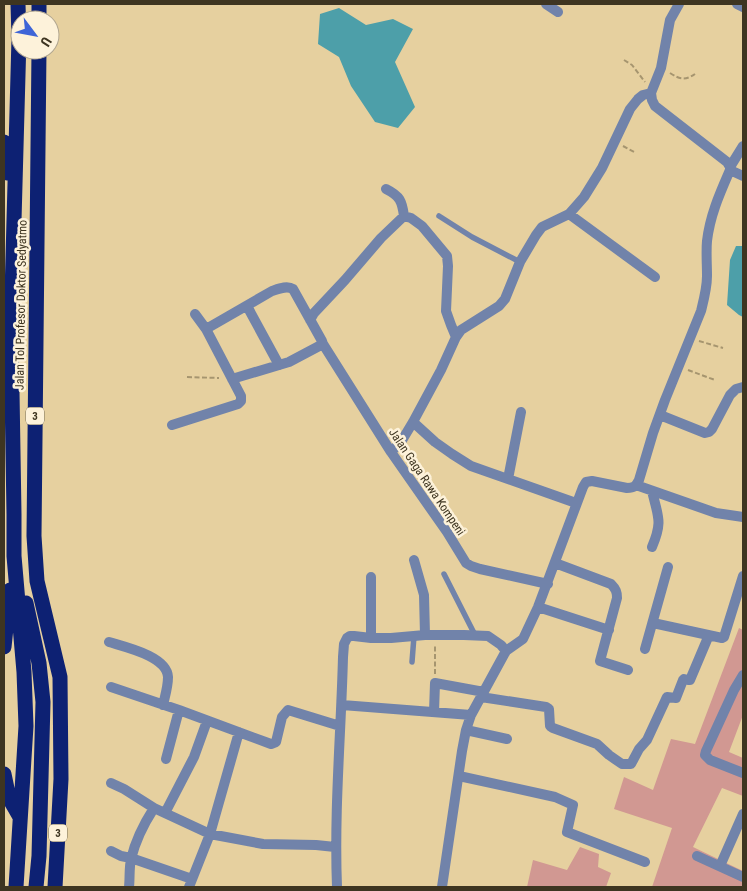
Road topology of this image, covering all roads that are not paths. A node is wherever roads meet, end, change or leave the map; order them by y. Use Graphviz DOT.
graph roads {
  1 [pos="18,4"];
  2 [pos="546,4"];
  3 [pos="679,4"];
  4 [pos="737,4"];
  5 [pos="743,7"];
  6 [pos="558,12"];
  7 [pos="39,60"];
  8 [pos="653,90"];
  9 [pos="4,142"];
  10 [pos="743,146"];
  11 [pos="730,168"];
  12 [pos="743,176"];
  13 [pos="386,189"];
  14 [pos="569,214"];
  15 [pos="404,216"];
  16 [pos="439,216"];
  17 [pos="14,224"];
  18 [pos="520,262"];
  19 [pos="655,278"];
  20 [pos="247,306"];
  21 [pos="195,314"];
  22 [pos="310,320"];
  23 [pos="206,329"];
  24 [pos="456,337"];
  25 [pos="323,344"];
  26 [pos="279,365"];
  27 [pos="232,378"];
  28 [pos="743,387"];
  29 [pos="521,412"];
  30 [pos="660,415"];
  31 [pos="413,422"];
  32 [pos="172,425"];
  33 [pos="391,452"];
  34 [pos="508,479"];
  35 [pos="636,486"];
  36 [pos="652,491"];
  37 [pos="576,503"];
  38 [pos="743,517"];
  39 [pos="652,547"];
  40 [pos="14,556"];
  41 [pos="414,560"];
  42 [pos="555,563"];
  43 [pos="668,567"];
  44 [pos="444,574"];
  45 [pos="743,576"];
  46 [pos="371,577"];
  47 [pos="548,584"];
  48 [pos="538,607"];
  49 [pos="653,623"];
  50 [pos="609,630"];
  51 [pos="425,635"];
  52 [pos="475,635"];
  53 [pos="709,635"];
  54 [pos="371,638"];
  55 [pos="109,642"];
  56 [pos="4,643"];
  57 [pos="4,647"];
  58 [pos="645,649"];
  59 [pos="506,651"];
  60 [pos="412,662"];
  61 [pos="628,670"];
  62 [pos="743,675"];
  63 [pos="111,687"];
  64 [pos="482,695"];
  65 [pos="163,705"];
  66 [pos="342,705"];
  67 [pos="179,710"];
  68 [pos="434,712"];
  69 [pos="471,715"];
  70 [pos="207,721"];
  71 [pos="340,726"];
  72 [pos="466,730"];
  73 [pos="239,732"];
  74 [pos="507,739"];
  75 [pos="166,759"];
  76 [pos="743,773"];
  77 [pos="4,774"];
  78 [pos="459,776"];
  79 [pos="111,783"];
  80 [pos="154,808"];
  81 [pos="165,813"];
  82 [pos="743,814"];
  83 [pos="20,817"];
  84 [pos="210,834"];
  85 [pos="335,847"];
  86 [pos="111,851"];
  87 [pos="697,856"];
  88 [pos="132,858"];
  89 [pos="645,862"];
  90 [pos="720,866"];
  91 [pos="743,877"];
  92 [pos="191,883"];
  93 [pos="16,887"];
  94 [pos="36,887"];
  95 [pos="55,887"];
  96 [pos="130,887"];
  97 [pos="337,887"];
  98 [pos="442,887"];
  1 -- 17 [label="highway, Jalan Tol Profesor Doktor Sedyatmo / 3"];
  2 -- 6 [label="street"];
  3 -- 8 [label="street"];
  4 -- 5 [label="street"];
  7 -- 95 [label="highway, Jalan Tol Profesor Doktor Sedyatmo / 3"];
  8 -- 11 [label="street"];
  8 -- 14 [label="street, Jalan Gaga Rawa Kompeni"];
  9 -- 17 [label="highway"];
  10 -- 11 [label="street"];
  11 -- 12 [label="street"];
  11 -- 30 [label="street"];
  13 -- 15 [label="street"];
  14 -- 18 [label="street, Jalan Gaga Rawa Kompeni"];
  14 -- 19 [label="street"];
  15 -- 22 [label="street"];
  15 -- 24 [label="street"];
  16 -- 18 [label="lane"];
  17 -- 40 [label="highway, Jalan Tol Profesor Doktor Sedyatmo / 3"];
  18 -- 24 [label="street, Jalan Gaga Rawa Kompeni"];
  20 -- 22 [label="street, Jalan Gaga Rawa Kompeni"];
  20 -- 23 [label="street"];
  20 -- 26 [label="street"];
  21 -- 23 [label="street"];
  22 -- 25 [label="street, Jalan Gaga Rawa Kompeni"];
  23 -- 27 [label="street"];
  24 -- 31 [label="street, Jalan Gaga Rawa Kompeni"];
  25 -- 26 [label="street"];
  25 -- 33 [label="street, Jalan Gaga Rawa Kompeni"];
  26 -- 27 [label="street"];
  27 -- 32 [label="street"];
  28 -- 30 [label="street"];
  29 -- 34 [label="street"];
  30 -- 35 [label="street"];
  31 -- 33 [label="street, Jalan Gaga Rawa Kompeni"];
  31 -- 34 [label="street"];
  33 -- 47 [label="street, Jalan Gaga Rawa Kompeni"];
  34 -- 37 [label="street"];
  35 -- 36 [label="street"];
  35 -- 37 [label="street"];
  36 -- 38 [label="street"];
  36 -- 39 [label="street"];
  37 -- 42 [label="street"];
  40 -- 56 [label="highway"];
  40 -- 83 [label="highway, Jalan Tol Profesor Doktor Sedyatmo / 3"];
  40 -- 94 [label="highway"];
  41 -- 51 [label="street"];
  42 -- 47 [label="street"];
  42 -- 50 [label="street"];
  43 -- 49 [label="street"];
  44 -- 52 [label="lane"];
  45 -- 53 [label="street"];
  46 -- 54 [label="street"];
  47 -- 48 [label="street"];
  48 -- 50 [label="street"];
  48 -- 59 [label="street"];
  49 -- 53 [label="street"];
  49 -- 58 [label="street"];
  50 -- 61 [label="street"];
  51 -- 52 [label="street"];
  51 -- 54 [label="street"];
  51 -- 60 [label="lane"];
  52 -- 59 [label="street"];
  53 -- 64 [label="street"];
  54 -- 66 [label="street"];
  55 -- 65 [label="street"];
  56 -- 57 [label="highway"];
  59 -- 64 [label="street"];
  62 -- 76 [label="street"];
  63 -- 65 [label="street"];
  64 -- 68 [label="street"];
  64 -- 69 [label="street"];
  65 -- 67 [label="street"];
  66 -- 68 [label="street"];
  66 -- 71 [label="street"];
  67 -- 70 [label="street"];
  67 -- 75 [label="street"];
  68 -- 69 [label="street"];
  69 -- 72 [label="street"];
  70 -- 73 [label="street"];
  70 -- 81 [label="street"];
  71 -- 73 [label="street"];
  71 -- 85 [label="street"];
  72 -- 74 [label="street"];
  72 -- 78 [label="street"];
  73 -- 84 [label="street"];
  77 -- 83 [label="highway"];
  78 -- 89 [label="street"];
  78 -- 98 [label="street"];
  79 -- 80 [label="street"];
  80 -- 81 [label="street"];
  80 -- 88 [label="street"];
  81 -- 84 [label="street"];
  82 -- 90 [label="street"];
  83 -- 93 [label="highway, Jalan Tol Profesor Doktor Sedyatmo / 3"];
  84 -- 85 [label="street"];
  84 -- 92 [label="street"];
  85 -- 97 [label="street"];
  86 -- 88 [label="street"];
  87 -- 90 [label="street"];
  88 -- 92 [label="street"];
  88 -- 96 [label="street"];
  90 -- 91 [label="street"];
}
